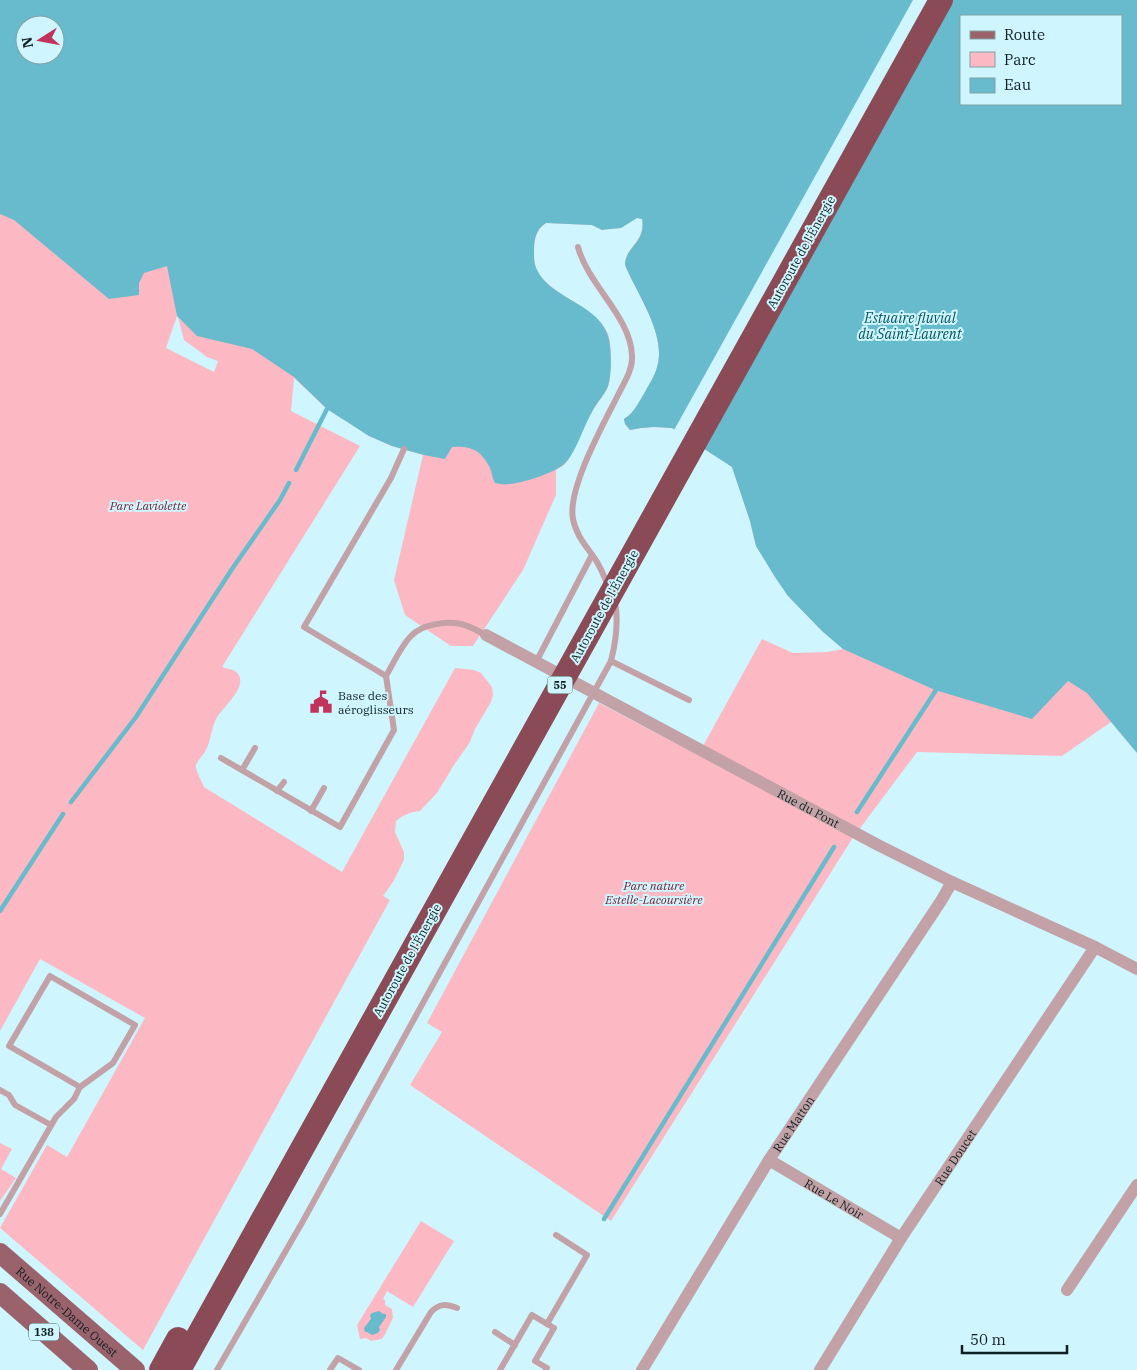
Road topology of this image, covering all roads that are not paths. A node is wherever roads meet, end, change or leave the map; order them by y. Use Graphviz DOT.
graph roads {
  1 [pos="922,0"];
  2 [pos="941,0"];
  3 [pos="578,248"];
  4 [pos="404,449"];
  5 [pos="592,555"];
  6 [pos="486,636"];
  7 [pos="611,661"];
  8 [pos="536,662"];
  9 [pos="386,676"];
  10 [pos="594,693"];
  11 [pos="689,700"];
  12 [pos="255,748"];
  13 [pos="222,758"];
  14 [pos="242,770"];
  15 [pos="284,782"];
  16 [pos="324,788"];
  17 [pos="277,791"];
  18 [pos="311,811"];
  19 [pos="952,882"];
  20 [pos="1095,947"];
  21 [pos="1137,968"];
  22 [pos="80,1087"];
  23 [pos="0,1090"];
  24 [pos="51,1125"];
  25 [pos="770,1160"];
  26 [pos="1137,1185"];
  27 [pos="0,1214"];
  28 [pos="556,1235"];
  29 [pos="901,1238"];
  30 [pos="0,1253"];
  31 [pos="1067,1290"];
  32 [pos="0,1293"];
  33 [pos="457,1308"];
  34 [pos="547,1324"];
  35 [pos="495,1332"];
  36 [pos="515,1345"];
  37 [pos="88,1370"];
  38 [pos="135,1370"];
  39 [pos="161,1370"];
  40 [pos="179,1370"];
  41 [pos="217,1370"];
  42 [pos="330,1370"];
  43 [pos="359,1370"];
  44 [pos="396,1370"];
  45 [pos="500,1370"];
  46 [pos="546,1370"];
  47 [pos="642,1370"];
  48 [pos="820,1370"];
  1 -- 39 [label="highway, Autoroute de l'Énergie / 55, bridge"];
  2 -- 40 [label="highway, Autoroute de l'Énergie / 55, bridge"];
  3 -- 5 [label="lane"];
  4 -- 9 [label="lane"];
  5 -- 7 [label="lane"];
  5 -- 8 [label="lane"];
  6 -- 8 [label="street, Rue du Pont"];
  6 -- 9 [label="lane"];
  7 -- 10 [label="lane"];
  7 -- 11 [label="lane"];
  8 -- 10 [label="street, Rue du Pont"];
  9 -- 18 [label="lane"];
  10 -- 19 [label="street, Rue du Pont"];
  10 -- 41 [label="lane"];
  12 -- 14 [label="lane"];
  13 -- 14 [label="lane"];
  14 -- 17 [label="lane"];
  15 -- 17 [label="lane"];
  16 -- 18 [label="lane"];
  17 -- 18 [label="lane"];
  19 -- 20 [label="street, Rue du Pont"];
  19 -- 25 [label="street, Rue Matton"];
  20 -- 21 [label="street, Rue du Pont"];
  20 -- 29 [label="street, Rue Doucet"];
  22 -- 22 [label="lane"];
  22 -- 24 [label="lane"];
  23 -- 24 [label="lane"];
  24 -- 27 [label="lane"];
  25 -- 29 [label="street, Rue Le Noir"];
  25 -- 47 [label="street, Rue Matton"];
  26 -- 31 [label="street"];
  28 -- 34 [label="lane"];
  29 -- 48 [label="street, Rue Doucet"];
  30 -- 38 [label="main road, Rue Notre-Dame Ouest / 138"];
  32 -- 37 [label="main road, 138"];
  33 -- 44 [label="lane"];
  34 -- 36 [label="lane"];
  34 -- 46 [label="lane"];
  35 -- 36 [label="lane"];
  36 -- 45 [label="lane"];
  42 -- 43 [label="lane"];
}
